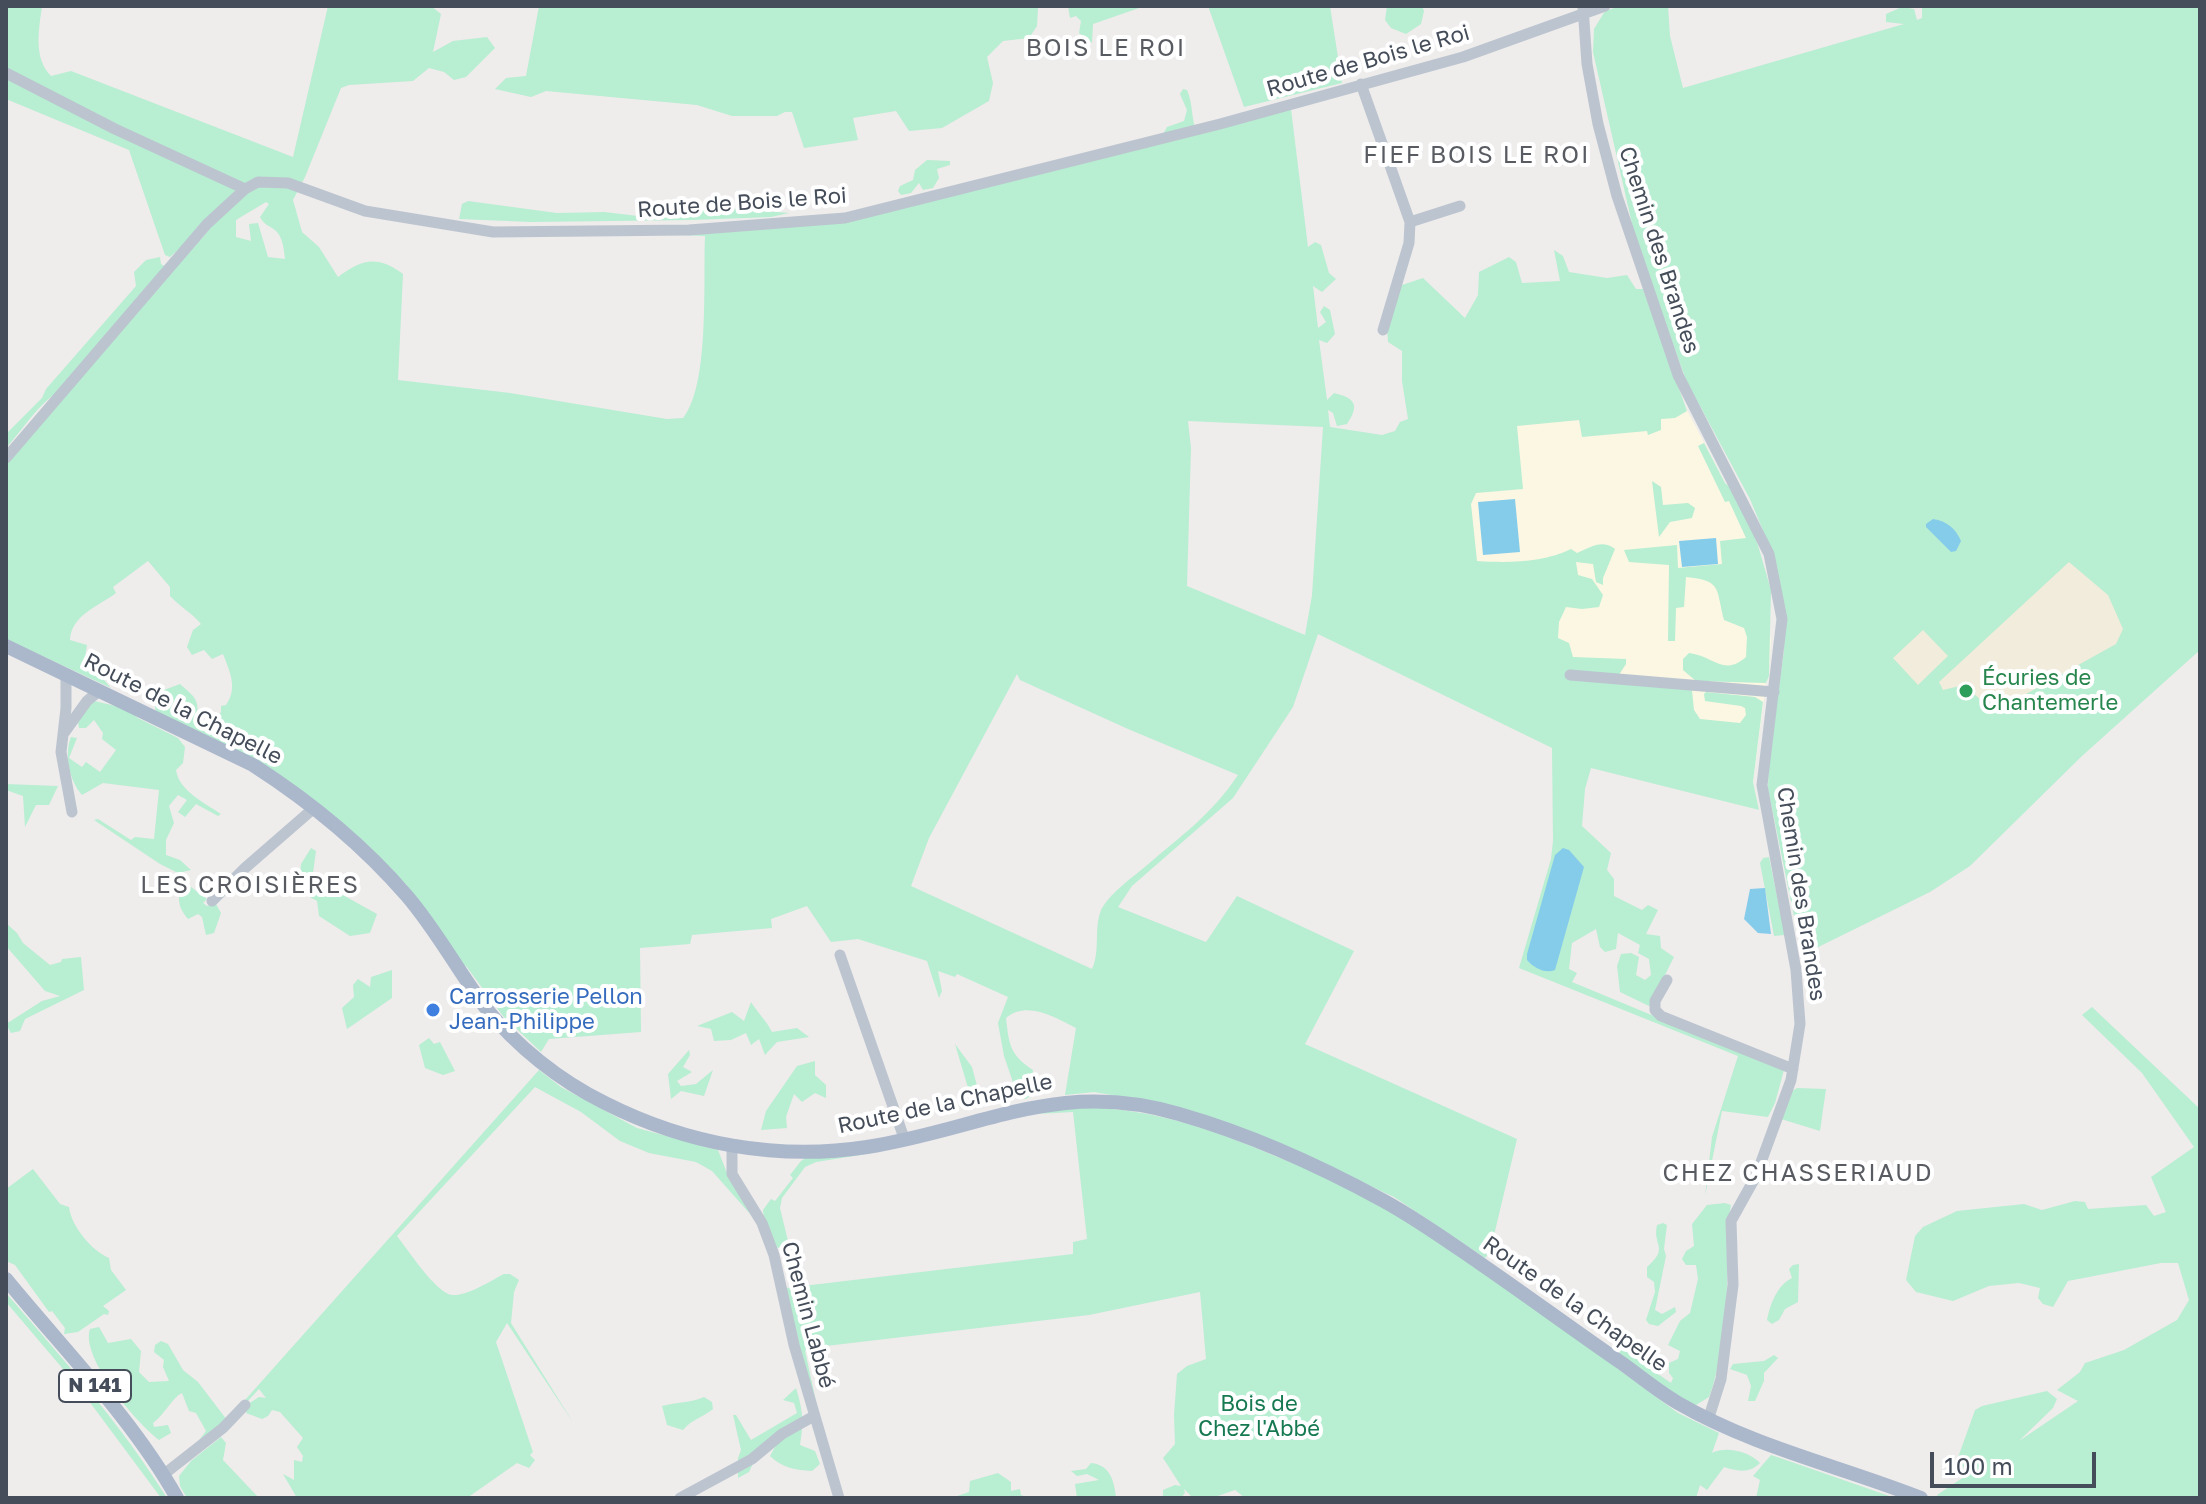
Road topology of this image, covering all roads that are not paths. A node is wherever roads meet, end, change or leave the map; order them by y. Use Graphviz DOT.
graph roads {
  1 [pos="1605,6"];
  2 [pos="1582,10"];
  3 [pos="6,73"];
  4 [pos="1361,84"];
  5 [pos="245,189"];
  6 [pos="1460,206"];
  7 [pos="1410,222"];
  8 [pos="1383,330"];
  9 [pos="6,458"];
  10 [pos="6,646"];
  11 [pos="66,675"];
  12 [pos="1570,675"];
  13 [pos="99,691"];
  14 [pos="1774,692"];
  15 [pos="64,733"];
  16 [pos="314,808"];
  17 [pos="72,812"];
  18 [pos="212,901"];
  19 [pos="840,955"];
  20 [pos="1667,980"];
  21 [pos="1793,1069"];
  22 [pos="904,1138"];
  23 [pos="732,1148"];
  24 [pos="6,1279"];
  25 [pos="245,1405"];
  26 [pos="814,1416"];
  27 [pos="1709,1417"];
  28 [pos="163,1475"];
  29 [pos="177,1498"];
  30 [pos="680,1498"];
  31 [pos="839,1498"];
  32 [pos="1921,1498"];
  1 -- 2 [label="street, Route de Bois le Roi"];
  2 -- 4 [label="street, Route de Bois le Roi"];
  2 -- 14 [label="street, Chemin des Brandes"];
  3 -- 5 [label="street"];
  4 -- 5 [label="street, Route de Bois le Roi"];
  4 -- 7 [label="street"];
  5 -- 9 [label="street"];
  6 -- 7 [label="street"];
  7 -- 8 [label="street"];
  10 -- 11 [label="main road, Route de la Chapelle"];
  11 -- 13 [label="main road, Route de la Chapelle"];
  11 -- 15 [label="street"];
  12 -- 14 [label="street"];
  13 -- 15 [label="street"];
  13 -- 16 [label="main road, Route de la Chapelle"];
  14 -- 21 [label="street, Chemin des Brandes"];
  15 -- 17 [label="street"];
  16 -- 18 [label="street"];
  16 -- 23 [label="main road, Route de la Chapelle"];
  19 -- 22 [label="street"];
  20 -- 21 [label="street"];
  21 -- 27 [label="street, Chemin des Brandes"];
  22 -- 23 [label="main road, Route de la Chapelle"];
  22 -- 27 [label="main road, Route de la Chapelle"];
  23 -- 26 [label="street, Chemin Labbé"];
  24 -- 28 [label="main road, N 141"];
  25 -- 28 [label="street"];
  26 -- 30 [label="street"];
  26 -- 31 [label="street, Chemin Labbé"];
  27 -- 32 [label="main road, Route de la Chapelle"];
  28 -- 29 [label="main road, N 141"];
}
